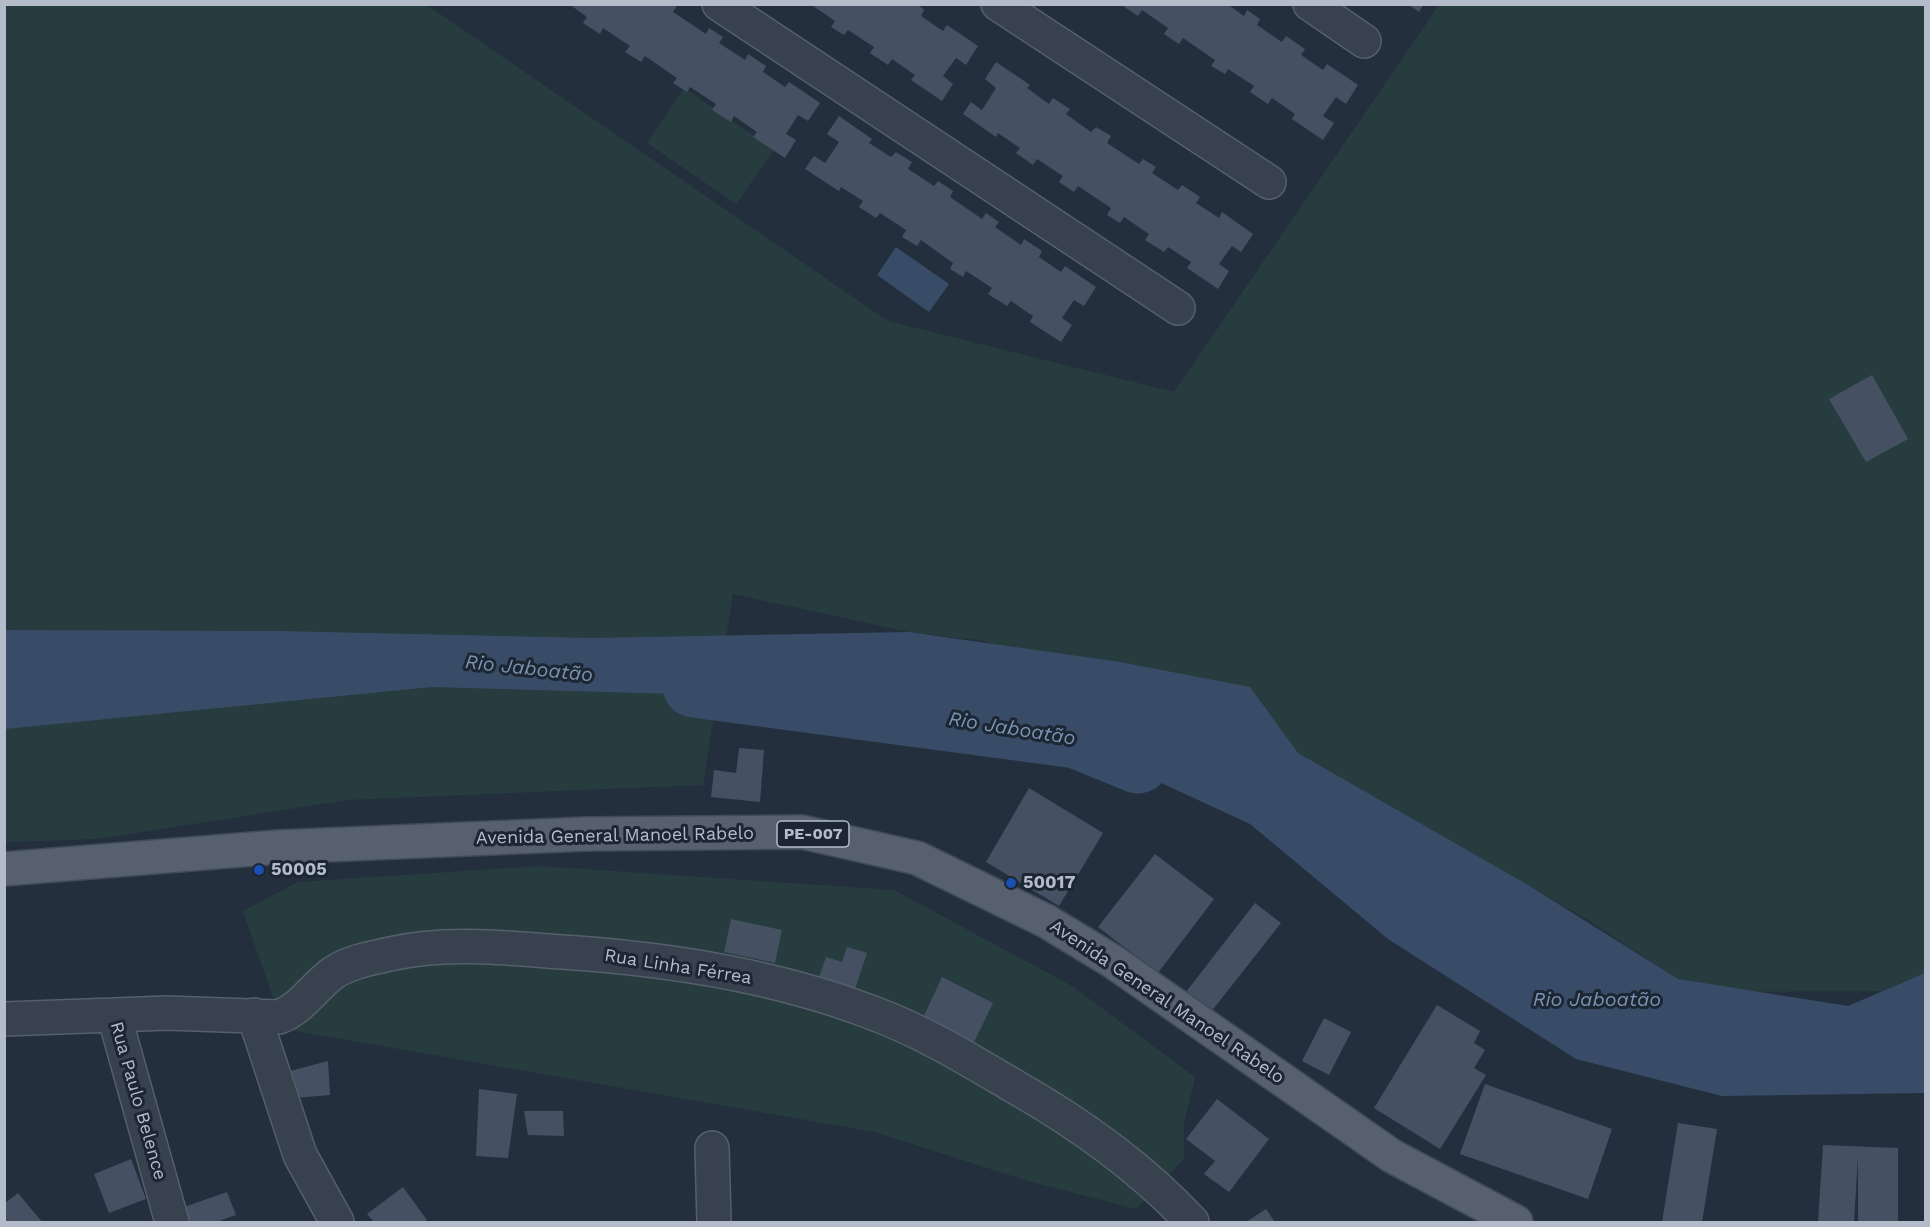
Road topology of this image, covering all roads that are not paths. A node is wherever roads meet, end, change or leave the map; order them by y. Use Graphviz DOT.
graph roads {
  1 [pos="719,4"];
  2 [pos="998,4"];
  3 [pos="1310,4"];
  4 [pos="1364,41"];
  5 [pos="1269,182"];
  6 [pos="1178,308"];
  7 [pos="4,869"];
  8 [pos="114,1015"];
  9 [pos="254,1015"];
  10 [pos="4,1019"];
  11 [pos="712,1148"];
  12 [pos="172,1222"];
  13 [pos="337,1222"];
  14 [pos="714,1222"];
  15 [pos="1192,1222"];
  16 [pos="1516,1222"];
  1 -- 6 [label="street"];
  2 -- 5 [label="street"];
  3 -- 4 [label="street"];
  7 -- 16 [label="main road, Avenida General Manoel Rabelo / PE-007"];
  8 -- 9 [label="street, Rua Linha Férrea"];
  8 -- 10 [label="street, Rua Paulo Belence"];
  8 -- 12 [label="street, Rua Paulo Belence"];
  9 -- 13 [label="street"];
  9 -- 15 [label="street, Rua Linha Férrea"];
  11 -- 14 [label="street"];
}
